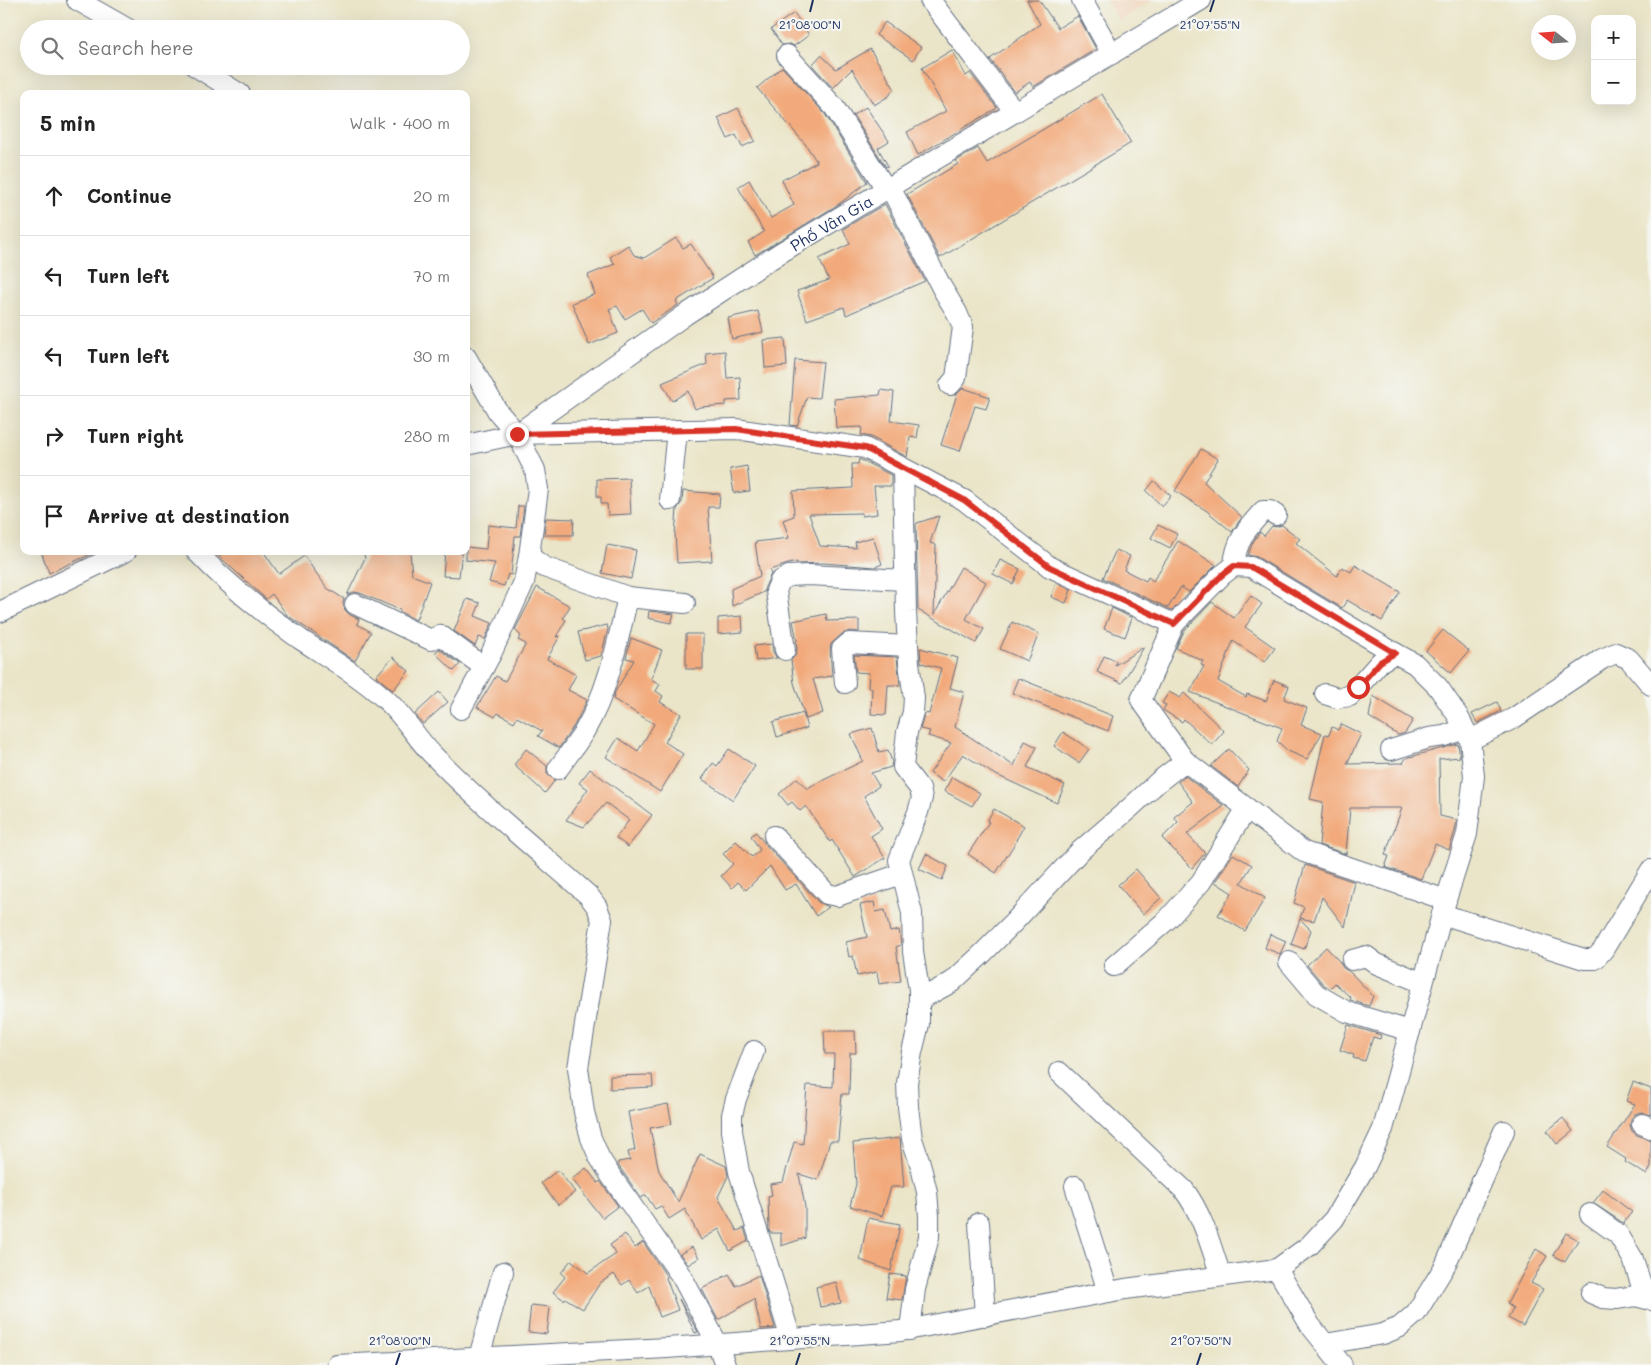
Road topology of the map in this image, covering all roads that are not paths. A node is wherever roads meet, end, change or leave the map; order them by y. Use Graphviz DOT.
graph roads {
  1 [pos="77,0"];
  2 [pos="930,0"];
  3 [pos="1082,0"];
  4 [pos="1201,0"];
  5 [pos="112,20"];
  6 [pos="1112,54"];
  7 [pos="787,55"];
  8 [pos="209,75"];
  9 [pos="234,90"];
  10 [pos="1015,112"];
  11 [pos="888,188"];
  12 [pos="470,364"];
  13 [pos="950,385"];
  14 [pos="677,430"];
  15 [pos="517,434"];
  16 [pos="470,443"];
  17 [pos="903,468"];
  18 [pos="670,500"];
  19 [pos="1276,515"];
  20 [pos="118,555"];
  21 [pos="200,555"];
  22 [pos="530,556"];
  23 [pos="1234,566"];
  24 [pos="905,580"];
  25 [pos="628,597"];
  26 [pos="685,603"];
  27 [pos="355,604"];
  28 [pos="0,612"];
  29 [pos="1174,624"];
  30 [pos="908,646"];
  31 [pos="785,650"];
  32 [pos="1395,653"];
  33 [pos="484,668"];
  34 [pos="845,683"];
  35 [pos="1651,685"];
  36 [pos="1324,694"];
  37 [pos="460,709"];
  38 [pos="1467,735"];
  39 [pos="1391,750"];
  40 [pos="1185,761"];
  41 [pos="558,769"];
  42 [pos="1247,808"];
  43 [pos="774,836"];
  44 [pos="1651,870"];
  45 [pos="901,874"];
  46 [pos="1444,907"];
  47 [pos="1352,960"];
  48 [pos="1289,962"];
  49 [pos="1114,966"];
  50 [pos="1423,983"];
  51 [pos="919,1000"];
  52 [pos="1410,1031"];
  53 [pos="754,1051"];
  54 [pos="1059,1072"];
  55 [pos="1504,1131"];
  56 [pos="1075,1186"];
  57 [pos="1590,1214"];
  58 [pos="979,1223"];
  59 [pos="1277,1269"];
  60 [pos="503,1272"];
  61 [pos="1221,1276"];
  62 [pos="1108,1292"];
  63 [pos="1591,1293"];
  64 [pos="1651,1294"];
  65 [pos="1651,1300"];
  66 [pos="985,1316"];
  67 [pos="910,1330"];
  68 [pos="792,1339"];
  69 [pos="718,1344"];
  70 [pos="1325,1344"];
  71 [pos="479,1357"];
  72 [pos="337,1365"];
  73 [pos="725,1365"];
  74 [pos="1342,1365"];
  1 -- 5 [label="street"];
  2 -- 10 [label="street"];
  3 -- 6 [label="street"];
  4 -- 6 [label="street, Phố Vân Gia"];
  6 -- 10 [label="street, Phố Vân Gia"];
  7 -- 11 [label="street"];
  8 -- 9 [label="street"];
  10 -- 11 [label="street, Phố Vân Gia"];
  11 -- 13 [label="street"];
  11 -- 15 [label="street, Phố Vân Gia"];
  12 -- 15 [label="street"];
  14 -- 15 [label="street"];
  14 -- 17 [label="street"];
  14 -- 18 [label="street"];
  15 -- 16 [label="street, Phố Vân Gia"];
  15 -- 22 [label="street"];
  17 -- 24 [label="street"];
  17 -- 29 [label="street"];
  19 -- 23 [label="street"];
  20 -- 28 [label="street"];
  21 -- 69 [label="street"];
  22 -- 25 [label="street"];
  22 -- 33 [label="street"];
  23 -- 29 [label="street"];
  23 -- 32 [label="street"];
  24 -- 30 [label="street"];
  24 -- 31 [label="street"];
  25 -- 26 [label="street"];
  25 -- 41 [label="street"];
  27 -- 33 [label="street"];
  29 -- 40 [label="street"];
  30 -- 34 [label="street"];
  30 -- 45 [label="street"];
  32 -- 36 [label="street"];
  32 -- 38 [label="street"];
  33 -- 37 [label="street"];
  35 -- 38 [label="street"];
  38 -- 39 [label="street"];
  38 -- 46 [label="street"];
  40 -- 42 [label="street"];
  40 -- 51 [label="street"];
  42 -- 46 [label="street"];
  42 -- 49 [label="street"];
  43 -- 45 [label="street"];
  44 -- 46 [label="street"];
  45 -- 51 [label="street"];
  46 -- 50 [label="street"];
  47 -- 50 [label="street"];
  48 -- 52 [label="street"];
  50 -- 52 [label="street"];
  51 -- 67 [label="street"];
  52 -- 59 [label="street"];
  53 -- 68 [label="street"];
  54 -- 61 [label="street"];
  55 -- 70 [label="street"];
  56 -- 62 [label="street"];
  57 -- 64 [label="street"];
  58 -- 66 [label="street"];
  59 -- 61 [label="street"];
  59 -- 70 [label="street"];
  60 -- 71 [label="street"];
  61 -- 62 [label="street"];
  62 -- 66 [label="street"];
  63 -- 65 [label="street"];
  66 -- 67 [label="street"];
  67 -- 68 [label="street"];
  68 -- 69 [label="street"];
  69 -- 71 [label="street"];
  69 -- 73 [label="street"];
  70 -- 74 [label="street"];
  71 -- 72 [label="street"];
}
